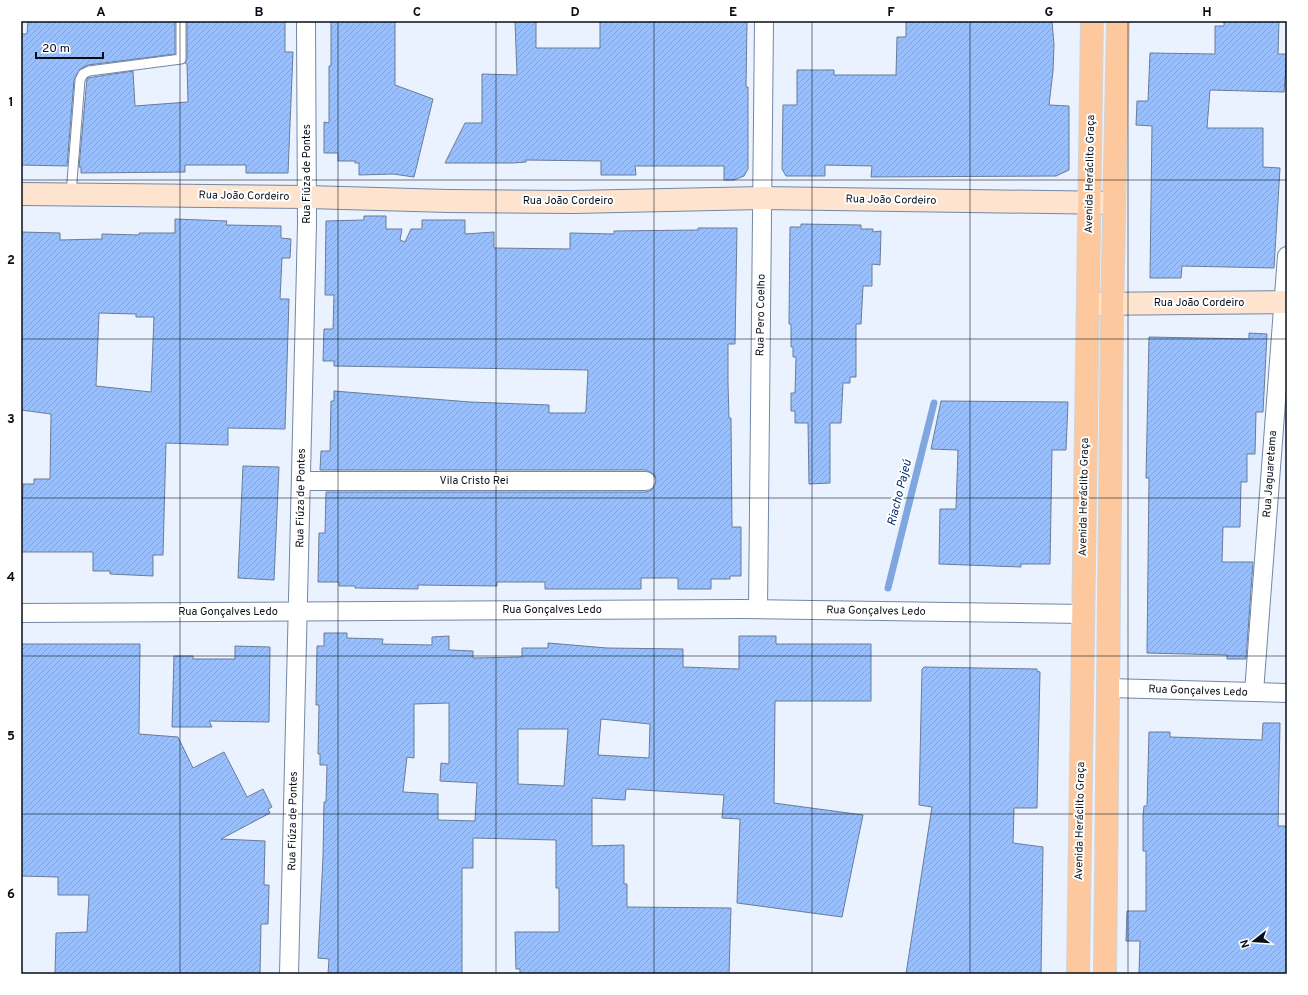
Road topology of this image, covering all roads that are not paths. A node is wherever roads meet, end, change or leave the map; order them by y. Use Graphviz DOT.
graph roads {
  1 [pos="181,21"];
  2 [pos="306,21"];
  3 [pos="764,21"];
  4 [pos="1092,21"];
  5 [pos="1118,21"];
  6 [pos="21,194"];
  7 [pos="71,194"];
  8 [pos="308,196"];
  9 [pos="762,198"];
  10 [pos="1090,203"];
  11 [pos="1114,203"];
  12 [pos="1287,256"];
  13 [pos="1285,302"];
  14 [pos="1112,303"];
  15 [pos="1088,304"];
  16 [pos="302,481"];
  17 [pos="646,481"];
  18 [pos="758,609"];
  19 [pos="21,612"];
  20 [pos="298,612"];
  21 [pos="1083,614"];
  22 [pos="1109,688"];
  23 [pos="1254,692"];
  24 [pos="1287,693"];
  25 [pos="289,974"];
  26 [pos="1078,974"];
  27 [pos="1105,974"];
  1 -- 7 [label="lane"];
  2 -- 8 [label="street, Rua Fiúza de Pontes"];
  3 -- 9 [label="street, Rua Pero Coelho"];
  4 -- 10 [label="main road, Avenida Heráclito Graça"];
  5 -- 11 [label="main road"];
  6 -- 7 [label="street, Rua João Cordeiro"];
  7 -- 8 [label="street, Rua João Cordeiro"];
  8 -- 9 [label="street, Rua João Cordeiro"];
  8 -- 16 [label="street, Rua Fiúza de Pontes"];
  9 -- 10 [label="street, Rua João Cordeiro"];
  9 -- 18 [label="street, Rua Pero Coelho"];
  10 -- 11 [label="street, Rua João Cordeiro"];
  10 -- 15 [label="main road, Avenida Heráclito Graça"];
  11 -- 14 [label="main road"];
  12 -- 13 [label="street, Rua Jaguaretama"];
  13 -- 14 [label="street, Rua João Cordeiro"];
  13 -- 23 [label="street, Rua Jaguaretama"];
  14 -- 15 [label="street, Rua João Cordeiro"];
  14 -- 22 [label="main road"];
  15 -- 21 [label="main road, Avenida Heráclito Graça"];
  16 -- 17 [label="street, Vila Cristo Rei"];
  16 -- 20 [label="street, Rua Fiúza de Pontes"];
  18 -- 20 [label="street, Rua Gonçalves Ledo"];
  18 -- 21 [label="street, Rua Gonçalves Ledo"];
  19 -- 20 [label="street, Rua Gonçalves Ledo"];
  20 -- 25 [label="street, Rua Fiúza de Pontes"];
  21 -- 26 [label="main road, Avenida Heráclito Graça"];
  22 -- 23 [label="street, Rua Gonçalves Ledo"];
  22 -- 27 [label="main road"];
  23 -- 24 [label="street, Rua Gonçalves Ledo"];
}
